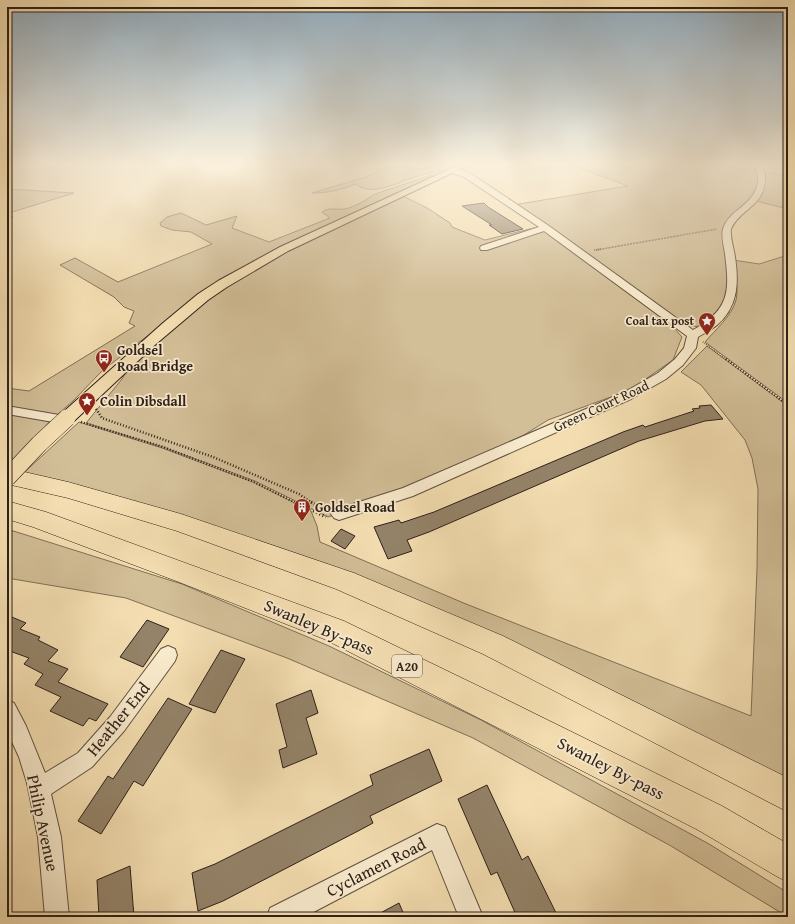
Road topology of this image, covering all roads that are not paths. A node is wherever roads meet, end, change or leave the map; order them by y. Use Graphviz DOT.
graph roads {
  1 [pos="374,207"];
  2 [pos="515,207"];
  3 [pos="749,207"];
  4 [pos="546,228"];
  5 [pos="484,248"];
  6 [pos="693,335"];
  7 [pos="7,410"];
  8 [pos="66,419"];
  9 [pos="7,477"];
  10 [pos="7,510"];
  11 [pos="333,516"];
  12 [pos="168,655"];
  13 [pos="7,710"];
  14 [pos="40,788"];
  15 [pos="788,796"];
  16 [pos="788,864"];
  17 [pos="57,917"];
  18 [pos="279,917"];
  19 [pos="471,917"];
  1 -- 8 [label="main road"];
  2 -- 4 [label="street"];
  3 -- 6 [label="street"];
  4 -- 5 [label="street"];
  4 -- 6 [label="street"];
  6 -- 11 [label="street, Green Court Road"];
  7 -- 8 [label="street"];
  8 -- 9 [label="main road, bridge"];
  9 -- 15 [label="highway"];
  10 -- 16 [label="highway, Swanley By-pass / A20"];
  12 -- 14 [label="street, Heather End"];
  13 -- 14 [label="street, Philip Avenue"];
  14 -- 17 [label="street, Philip Avenue"];
  18 -- 19 [label="street, Cyclamen Road"];
}
